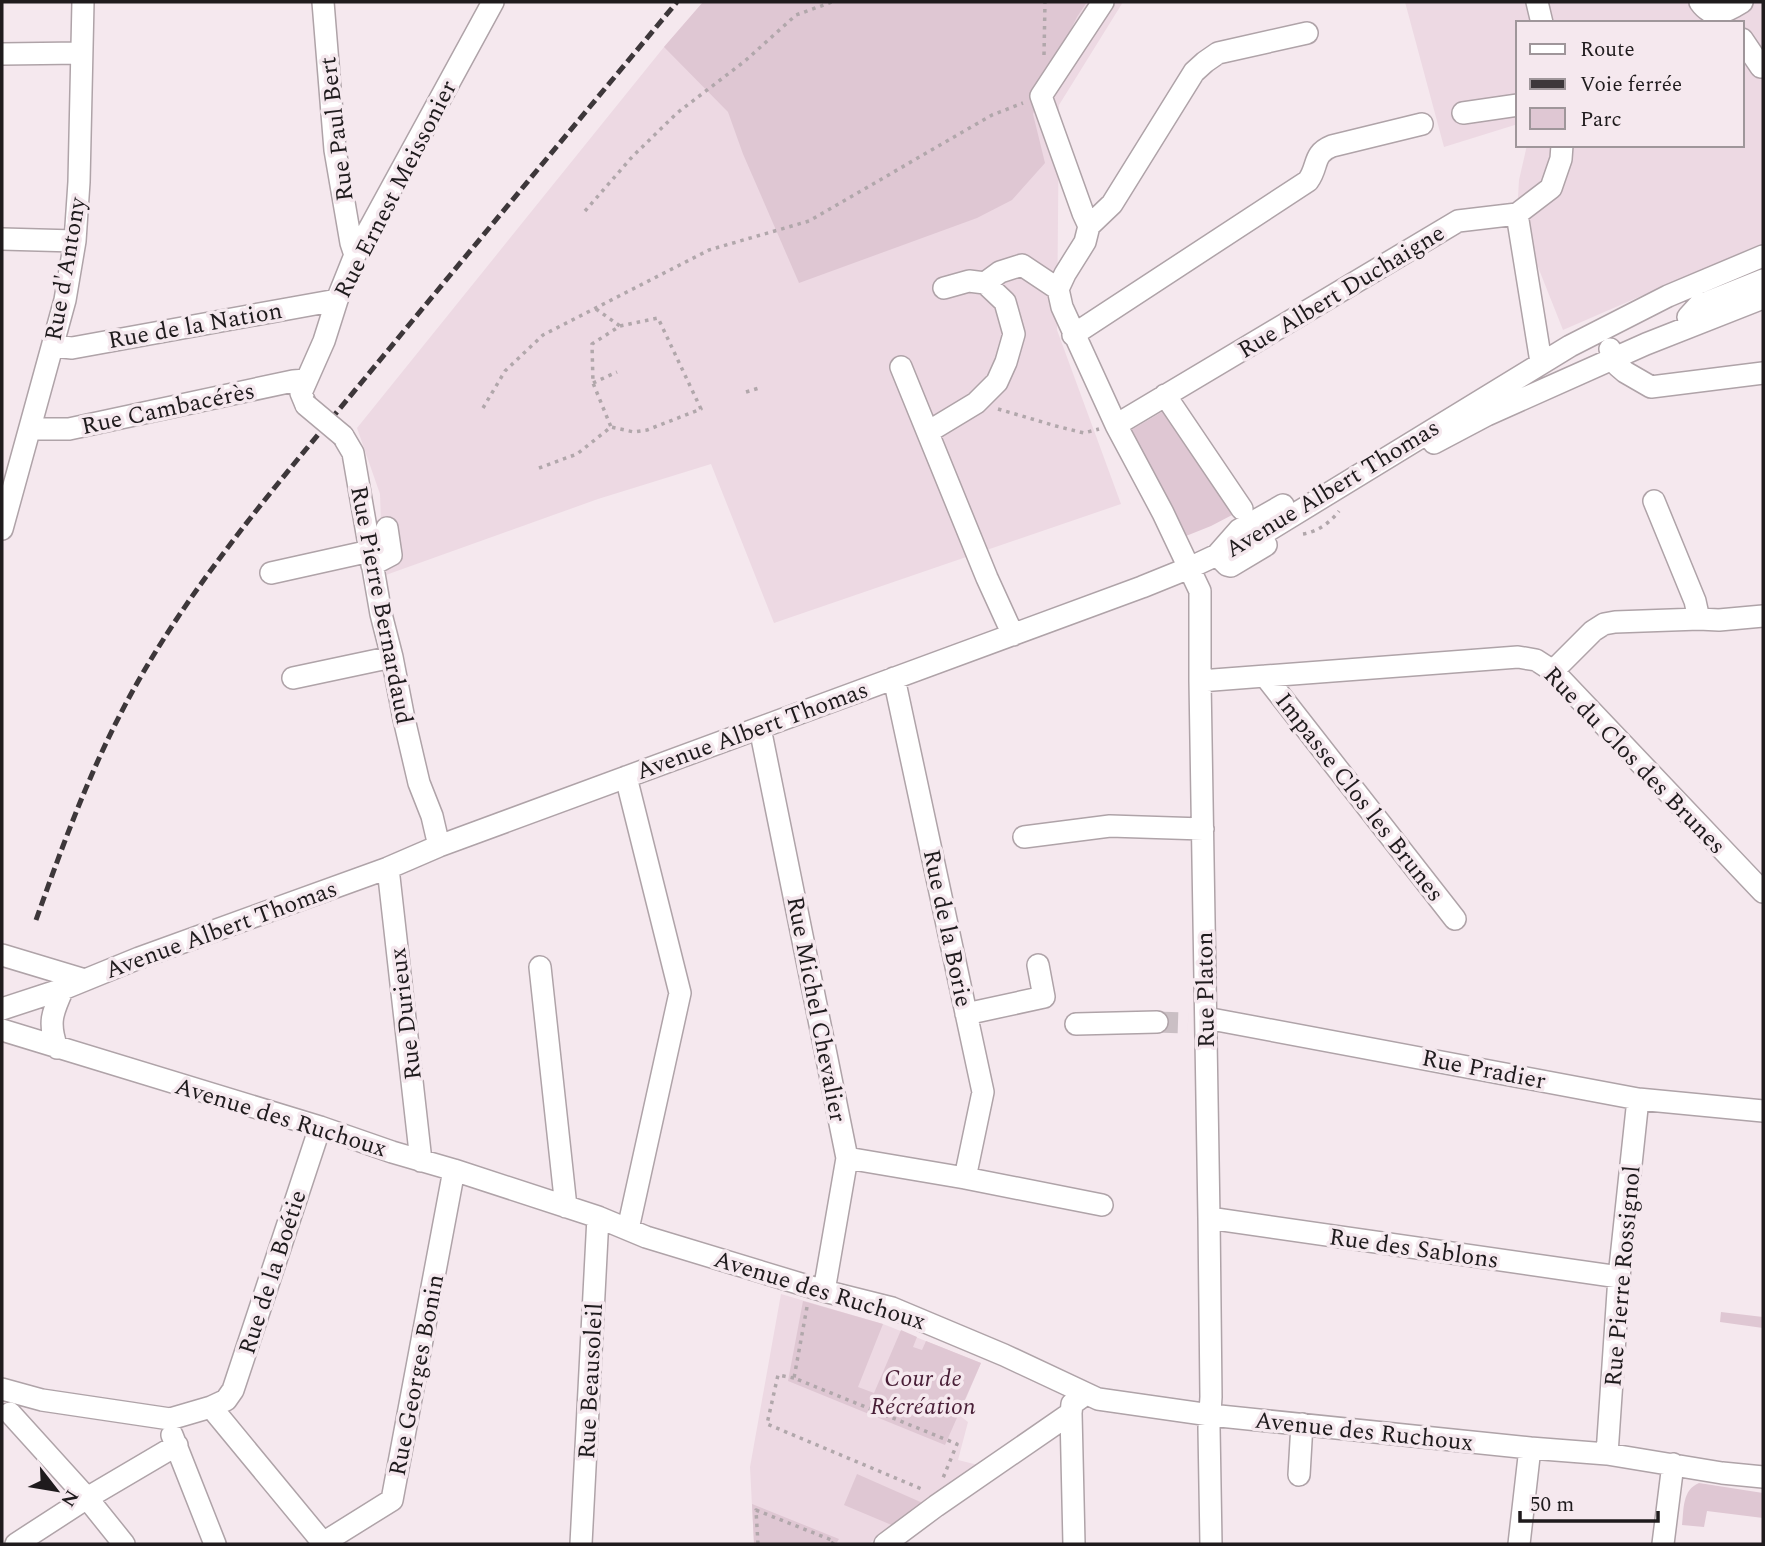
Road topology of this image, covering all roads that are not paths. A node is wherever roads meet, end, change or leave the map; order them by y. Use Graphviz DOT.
graph roads {
  1 [pos="83,2"];
  2 [pos="323,2"];
  3 [pos="493,2"];
  4 [pos="1103,2"];
  5 [pos="1537,2"];
  6 [pos="1700,2"];
  7 [pos="1732,13"];
  8 [pos="1542,21"];
  9 [pos="1307,33"];
  10 [pos="1744,42"];
  11 [pos="81,53"];
  12 [pos="2,54"];
  13 [pos="1761,67"];
  14 [pos="1516,105"];
  15 [pos="1463,113"];
  16 [pos="1422,124"];
  17 [pos="1562,147"];
  18 [pos="1517,214"];
  19 [pos="1087,234"];
  20 [pos="2,239"];
  21 [pos="75,241"];
  22 [pos="1763,253"];
  23 [pos="355,256"];
  24 [pos="1763,268"];
  25 [pos="1763,280"];
  26 [pos="985,283"];
  27 [pos="1763,286"];
  28 [pos="944,288"];
  29 [pos="1058,289"];
  30 [pos="1763,298"];
  31 [pos="337,300"];
  32 [pos="1688,317"];
  33 [pos="1073,335"];
  34 [pos="1636,339"];
  35 [pos="53,346"];
  36 [pos="1612,354"];
  37 [pos="1541,358"];
  38 [pos="901,367"];
  39 [pos="1763,373"];
  40 [pos="306,380"];
  41 [pos="1166,395"];
  42 [pos="1478,401"];
  43 [pos="1116,425"];
  44 [pos="30,429"];
  45 [pos="928,432"];
  46 [pos="1654,502"];
  47 [pos="1242,509"];
  48 [pos="387,528"];
  49 [pos="2,529"];
  50 [pos="1217,555"];
  51 [pos="371,558"];
  52 [pos="1189,568"];
  53 [pos="271,573"];
  54 [pos="1763,616"];
  55 [pos="1699,619"];
  56 [pos="1013,635"];
  57 [pos="392,657"];
  58 [pos="1553,671"];
  59 [pos="1265,676"];
  60 [pos="293,678"];
  61 [pos="894,678"];
  62 [pos="1200,681"];
  63 [pos="760,728"];
  64 [pos="626,777"];
  65 [pos="1203,829"];
  66 [pos="1024,837"];
  67 [pos="439,846"];
  68 [pos="388,868"];
  69 [pos="1763,892"];
  70 [pos="1455,919"];
  71 [pos="2,955"];
  72 [pos="1038,965"];
  73 [pos="540,967"];
  74 [pos="85,980"];
  75 [pos="63,989"];
  76 [pos="2,1009"];
  77 [pos="966,1014"];
  78 [pos="1200,1021"];
  79 [pos="1157,1022"];
  80 [pos="1076,1024"];
  81 [pos="2,1030"];
  82 [pos="57,1048"];
  83 [pos="1639,1099"];
  84 [pos="1763,1111"];
  85 [pos="320,1127"];
  86 [pos="847,1158"];
  87 [pos="421,1161"];
  88 [pos="454,1170"];
  89 [pos="965,1178"];
  90 [pos="1102,1205"];
  91 [pos="566,1207"];
  92 [pos="598,1217"];
  93 [pos="1209,1218"];
  94 [pos="628,1230"];
  95 [pos="1619,1277"];
  96 [pos="824,1291"];
  97 [pos="2,1389"];
  98 [pos="1086,1394"];
  99 [pos="42,1400"];
  100 [pos="211,1407"];
  101 [pos="4,1410"];
  102 [pos="1071,1413"];
  103 [pos="1210,1415"];
  104 [pos="170,1419"];
  105 [pos="1302,1424"];
  106 [pos="177,1445"];
  107 [pos="1530,1448"];
  108 [pos="1608,1454"];
  109 [pos="1674,1464"];
  110 [pos="1299,1475"];
  111 [pos="1763,1477"];
  112 [pos="87,1497"];
  113 [pos="16,1544"];
  114 [pos="124,1544"];
  115 [pos="215,1544"];
  116 [pos="324,1544"];
  117 [pos="581,1544"];
  118 [pos="885,1544"];
  119 [pos="1074,1544"];
  120 [pos="1211,1544"];
  121 [pos="1519,1544"];
  122 [pos="1663,1544"];
  1 -- 11 [label="street, Rue d'Antony"];
  2 -- 23 [label="street, Rue Paul Bert"];
  3 -- 23 [label="street, Rue Ernest Meissonier"];
  4 -- 19 [label="street"];
  5 -- 8 [label="street"];
  6 -- 7 [label="street"];
  9 -- 19 [label="street"];
  10 -- 13 [label="street"];
  11 -- 12 [label="street"];
  11 -- 21 [label="street, Rue d'Antony"];
  14 -- 15 [label="street"];
  16 -- 33 [label="street"];
  17 -- 18 [label="street"];
  18 -- 37 [label="street"];
  18 -- 41 [label="street, Rue Albert Duchaigne"];
  19 -- 29 [label="street"];
  20 -- 21 [label="street"];
  21 -- 35 [label="street, Rue d'Antony"];
  22 -- 37 [label="street"];
  23 -- 31 [label="street, Rue Ernest Meissonier"];
  24 -- 34 [label="street"];
  25 -- 32 [label="street"];
  26 -- 28 [label="street"];
  26 -- 29 [label="street"];
  26 -- 45 [label="street"];
  27 -- 32 [label="street, Avenue Albert Thomas"];
  29 -- 33 [label="street, Rue Platon"];
  30 -- 36 [label="street"];
  31 -- 35 [label="street, Rue de la Nation"];
  31 -- 40 [label="street, Rue Ernest Meissonier"];
  32 -- 34 [label="street, Avenue Albert Thomas"];
  33 -- 43 [label="street, Rue Platon"];
  34 -- 36 [label="street, Avenue Albert Thomas"];
  35 -- 44 [label="street, Rue d'Antony"];
  36 -- 39 [label="street"];
  36 -- 42 [label="street, Avenue Albert Thomas"];
  36 -- 50 [label="street"];
  37 -- 42 [label="street, Avenue Albert Thomas"];
  37 -- 50 [label="street"];
  38 -- 45 [label="street"];
  40 -- 44 [label="street, Rue Cambacérès"];
  40 -- 51 [label="street, Rue Pierre Bernardaud, bridge"];
  41 -- 43 [label="street, Rue Albert Duchaigne"];
  41 -- 47 [label="street"];
  42 -- 50 [label="street, Avenue Albert Thomas"];
  43 -- 52 [label="street, Rue Platon"];
  44 -- 49 [label="street, Rue d'Antony"];
  45 -- 56 [label="street"];
  46 -- 55 [label="street"];
  48 -- 51 [label="street"];
  50 -- 52 [label="street, Avenue Albert Thomas"];
  51 -- 53 [label="street"];
  51 -- 57 [label="street, Rue Pierre Bernardaud"];
  52 -- 56 [label="street, Avenue Albert Thomas"];
  52 -- 62 [label="street, Rue Platon"];
  54 -- 55 [label="street"];
  55 -- 58 [label="street"];
  56 -- 61 [label="street, Avenue Albert Thomas"];
  57 -- 60 [label="street"];
  57 -- 67 [label="street, Rue Pierre Bernardaud"];
  58 -- 59 [label="street, Rue du Clos des Brunes"];
  58 -- 69 [label="street, Rue du Clos des Brunes"];
  59 -- 62 [label="street, Rue du Clos des Brunes"];
  59 -- 70 [label="street, Impasse Clos les Brunes"];
  61 -- 63 [label="street, Avenue Albert Thomas"];
  61 -- 77 [label="street, Rue de la Borie"];
  62 -- 65 [label="street, Rue Platon"];
  63 -- 64 [label="street, Avenue Albert Thomas"];
  63 -- 86 [label="street, Rue Michel Chevalier"];
  64 -- 67 [label="street, Avenue Albert Thomas"];
  64 -- 94 [label="street"];
  65 -- 66 [label="street"];
  65 -- 78 [label="street, Rue Platon"];
  67 -- 68 [label="street, Avenue Albert Thomas"];
  68 -- 74 [label="street, Avenue Albert Thomas"];
  68 -- 87 [label="street, Rue Durieux"];
  71 -- 74 [label="street"];
  72 -- 77 [label="street"];
  73 -- 91 [label="street"];
  74 -- 75 [label="street, Avenue Albert Thomas"];
  75 -- 76 [label="street, Avenue Albert Thomas"];
  75 -- 82 [label="street"];
  77 -- 89 [label="street, Rue de la Borie"];
  78 -- 83 [label="street, Rue Pradier"];
  78 -- 93 [label="street, Rue Platon"];
  79 -- 80 [label="street"];
  81 -- 82 [label="street, Avenue des Ruchoux"];
  82 -- 85 [label="street, Avenue des Ruchoux"];
  83 -- 84 [label="street, Rue Pradier"];
  83 -- 95 [label="street, Rue Pierre Rossignol"];
  85 -- 87 [label="street, Avenue des Ruchoux"];
  85 -- 100 [label="street, Rue de la Boétie"];
  86 -- 89 [label="street"];
  86 -- 96 [label="street, Rue Michel Chevalier"];
  87 -- 88 [label="street, Avenue des Ruchoux"];
  88 -- 91 [label="street, Avenue des Ruchoux"];
  88 -- 116 [label="street, Rue Georges Bonin"];
  89 -- 90 [label="street"];
  91 -- 92 [label="street, Avenue des Ruchoux"];
  92 -- 94 [label="street, Avenue des Ruchoux"];
  92 -- 117 [label="street, Rue Beausoleil"];
  93 -- 95 [label="street, Rue des Sablons"];
  93 -- 103 [label="street, Rue Platon"];
  94 -- 96 [label="street, Avenue des Ruchoux"];
  95 -- 108 [label="street, Rue Pierre Rossignol"];
  96 -- 98 [label="street, Avenue des Ruchoux"];
  97 -- 99 [label="street"];
  98 -- 102 [label="street"];
  98 -- 103 [label="street, Avenue des Ruchoux"];
  99 -- 101 [label="street"];
  99 -- 104 [label="street"];
  100 -- 104 [label="street"];
  100 -- 116 [label="street"];
  101 -- 112 [label="street"];
  102 -- 118 [label="street"];
  102 -- 119 [label="street"];
  103 -- 105 [label="street, Avenue des Ruchoux"];
  103 -- 120 [label="street, Rue Platon"];
  104 -- 106 [label="street"];
  105 -- 107 [label="street, Avenue des Ruchoux"];
  105 -- 110 [label="street"];
  106 -- 112 [label="street"];
  106 -- 115 [label="street"];
  107 -- 108 [label="street, Avenue des Ruchoux"];
  107 -- 121 [label="street"];
  108 -- 109 [label="street, Avenue des Ruchoux"];
  109 -- 111 [label="street, Avenue des Ruchoux"];
  109 -- 122 [label="street"];
  112 -- 113 [label="street"];
  112 -- 114 [label="street"];
}
